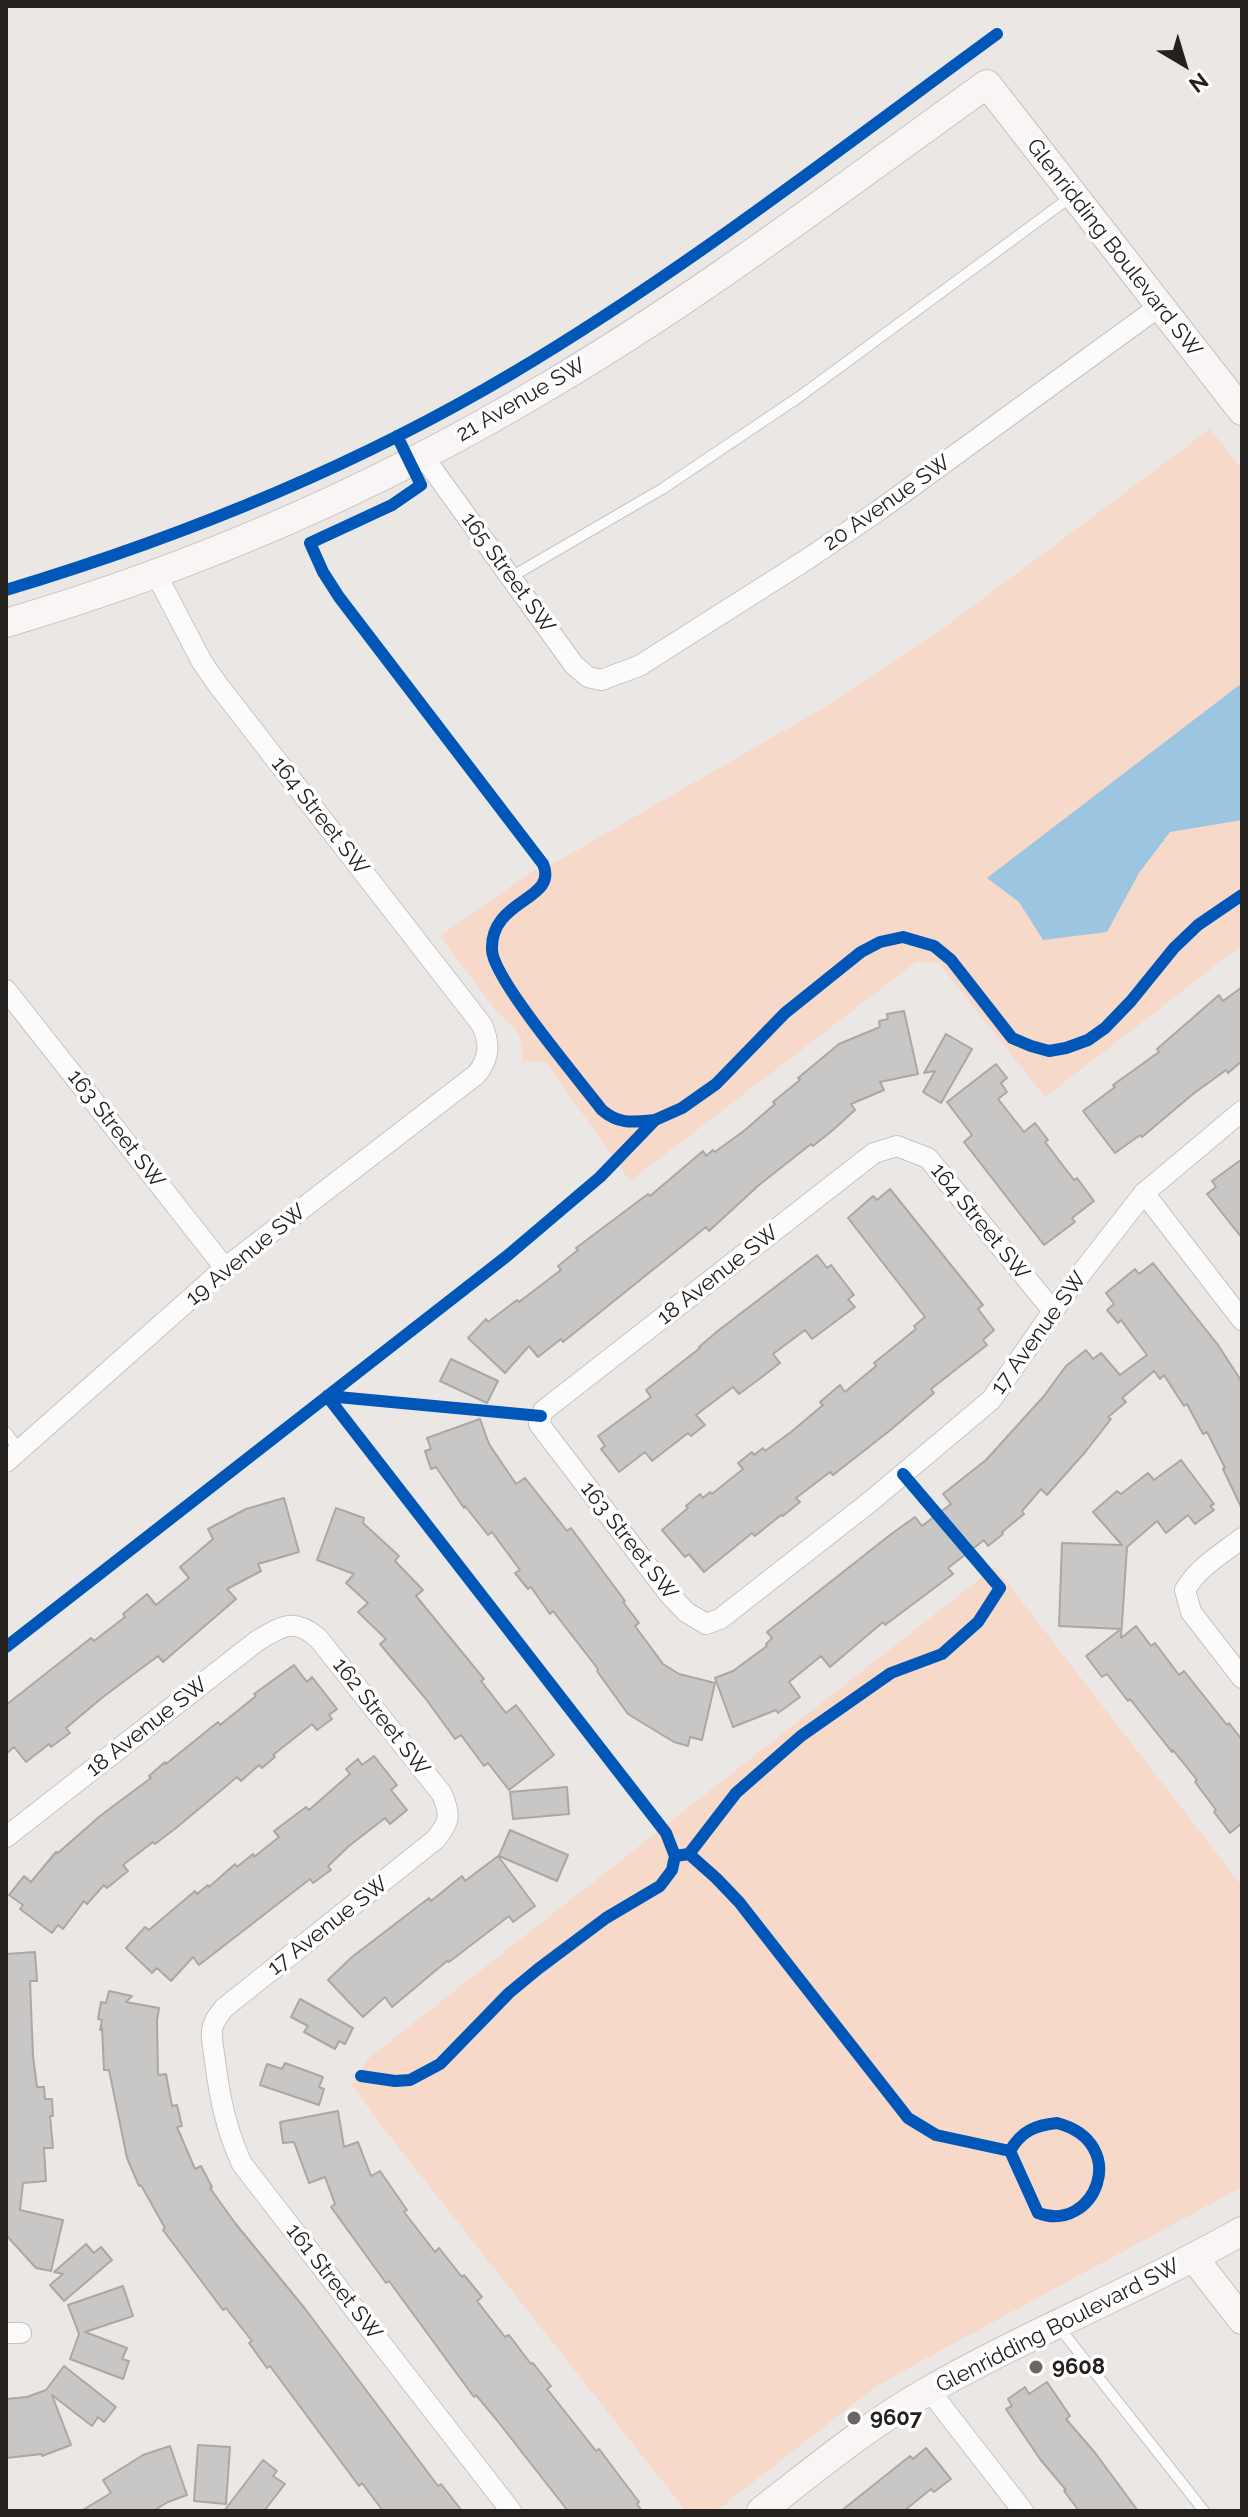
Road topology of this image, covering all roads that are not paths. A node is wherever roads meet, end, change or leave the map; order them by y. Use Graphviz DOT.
graph roads {
  1 [pos="987,84"];
  2 [pos="1073,195"];
  3 [pos="1160,306"];
  4 [pos="1242,411"];
  5 [pos="423,456"];
  6 [pos="156,574"];
  7 [pos="511,577"];
  8 [pos="6,623"];
  9 [pos="601,680"];
  10 [pos="6,990"];
  11 [pos="489,1053"];
  12 [pos="1242,1111"];
  13 [pos="897,1146"];
  14 [pos="1144,1193"];
  15 [pos="225,1268"];
  16 [pos="1053,1311"];
  17 [pos="1242,1320"];
  18 [pos="543,1411"];
  19 [pos="6,1432"];
  20 [pos="13,1456"];
  21 [pos="1242,1538"];
  22 [pos="293,1624"];
  23 [pos="706,1624"];
  24 [pos="1242,1678"];
  25 [pos="447,1825"];
  26 [pos="6,1837"];
  27 [pos="212,2029"];
  28 [pos="1242,2231"];
  29 [pos="1194,2258"];
  30 [pos="1242,2320"];
  31 [pos="1057,2324"];
  32 [pos="929,2390"];
  33 [pos="511,2511"];
  34 [pos="761,2511"];
  35 [pos="1023,2511"];
  36 [pos="1204,2511"];
  1 -- 2 [label="street, Glenridding Boulevard SW"];
  1 -- 5 [label="street, 21 Avenue SW"];
  2 -- 3 [label="street, Glenridding Boulevard SW"];
  2 -- 7 [label="lane"];
  3 -- 4 [label="street, Glenridding Boulevard SW"];
  3 -- 9 [label="street, 20 Avenue SW"];
  5 -- 6 [label="street, 21 Avenue SW"];
  5 -- 7 [label="street, 165 Street SW"];
  6 -- 8 [label="street, 21 Avenue SW"];
  6 -- 11 [label="street, 164 Street SW"];
  7 -- 9 [label="street, 165 Street SW"];
  10 -- 15 [label="street, 163 Street SW"];
  11 -- 15 [label="street, 19 Avenue SW"];
  12 -- 14 [label="street, 17 Avenue SW"];
  13 -- 16 [label="street, 164 Street SW"];
  13 -- 18 [label="street, 18 Avenue SW"];
  14 -- 16 [label="street, 17 Avenue SW"];
  14 -- 17 [label="street"];
  15 -- 20 [label="street, 19 Avenue SW"];
  16 -- 23 [label="street, 17 Avenue SW"];
  18 -- 23 [label="street, 163 Street SW"];
  19 -- 20 [label="lane"];
  21 -- 24 [label="street"];
  22 -- 25 [label="street, 162 Street SW"];
  22 -- 26 [label="street, 18 Avenue SW"];
  25 -- 27 [label="street, 17 Avenue SW"];
  27 -- 33 [label="street, 161 Street SW"];
  28 -- 29 [label="street, Glenridding Boulevard SW"];
  29 -- 30 [label="street"];
  29 -- 31 [label="street, Glenridding Boulevard SW"];
  31 -- 32 [label="street, Glenridding Boulevard SW"];
  31 -- 36 [label="lane"];
  32 -- 34 [label="street, Glenridding Boulevard SW"];
  32 -- 35 [label="street"];
}
